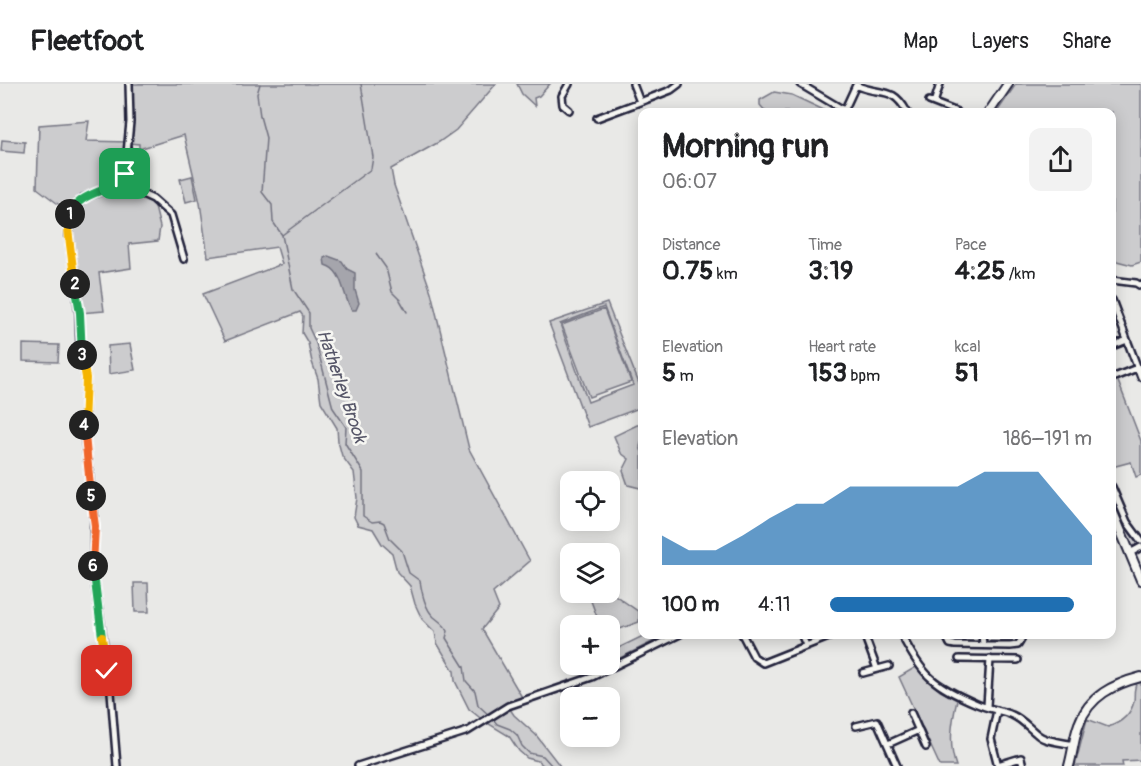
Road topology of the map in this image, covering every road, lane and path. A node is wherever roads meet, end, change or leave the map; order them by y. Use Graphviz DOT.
graph roads {
  1 [pos="129,84"];
  2 [pos="569,84"];
  3 [pos="633,84"];
  4 [pos="800,84"];
  5 [pos="940,84"];
  6 [pos="1008,84"];
  7 [pos="855,85"];
  8 [pos="678,87"];
  9 [pos="640,102"];
  10 [pos="839,108"];
  11 [pos="847,108"];
  12 [pos="906,108"];
  13 [pos="947,108"];
  14 [pos="992,108"];
  15 [pos="569,110"];
  16 [pos="601,114"];
  17 [pos="118,183"];
  18 [pos="184,259"];
  19 [pos="1116,280"];
  20 [pos="1141,286"];
  21 [pos="1116,311"];
  22 [pos="1126,340"];
  23 [pos="1116,344"];
  24 [pos="1137,368"];
  25 [pos="1116,376"];
  26 [pos="1141,377"];
  27 [pos="1116,496"];
  28 [pos="1116,520"];
  29 [pos="1141,541"];
  30 [pos="1141,547"];
  31 [pos="1130,553"];
  32 [pos="1141,580"];
  33 [pos="670,639"];
  34 [pos="745,639"];
  35 [pos="803,639"];
  36 [pos="822,639"];
  37 [pos="866,639"];
  38 [pos="903,639"];
  39 [pos="948,639"];
  40 [pos="982,639"];
  41 [pos="1021,639"];
  42 [pos="806,645"];
  43 [pos="983,645"];
  44 [pos="959,659"];
  45 [pos="990,659"];
  46 [pos="1018,660"];
  47 [pos="889,666"];
  48 [pos="878,669"];
  49 [pos="863,673"];
  50 [pos="1141,677"];
  51 [pos="987,706"];
  52 [pos="997,710"];
  53 [pos="911,713"];
  54 [pos="856,726"];
  55 [pos="919,730"];
  56 [pos="888,744"];
  57 [pos="1074,745"];
  58 [pos="926,747"];
  59 [pos="117,766"];
  60 [pos="358,766"];
  61 [pos="897,766"];
  62 [pos="998,766"];
  63 [pos="1023,766"];
  64 [pos="1070,766"];
  1 -- 17 [label="street"];
  2 -- 15 [label="street"];
  3 -- 9 [label="street"];
  4 -- 10 [label="street"];
  5 -- 13 [label="street"];
  6 -- 14 [label="street"];
  7 -- 11 [label="street"];
  7 -- 12 [label="street"];
  8 -- 9 [label="street"];
  9 -- 16 [label="street"];
  17 -- 18 [label="street"];
  17 -- 59 [label="street"];
  19 -- 20 [label="street"];
  21 -- 22 [label="street"];
  22 -- 23 [label="street"];
  22 -- 24 [label="street"];
  24 -- 25 [label="street"];
  24 -- 26 [label="street"];
  27 -- 29 [label="street"];
  28 -- 31 [label="street"];
  30 -- 31 [label="street"];
  31 -- 32 [label="street"];
  33 -- 60 [label="street"];
  34 -- 42 [label="street"];
  35 -- 42 [label="street"];
  36 -- 42 [label="street"];
  37 -- 48 [label="street"];
  38 -- 51 [label="street"];
  39 -- 43 [label="street"];
  40 -- 43 [label="street"];
  41 -- 43 [label="street"];
  44 -- 45 [label="street"];
  45 -- 46 [label="street"];
  45 -- 51 [label="street"];
  47 -- 48 [label="street"];
  48 -- 49 [label="street"];
  50 -- 57 [label="street"];
  51 -- 52 [label="street"];
  52 -- 57 [label="street"];
  52 -- 62 [label="street"];
  53 -- 55 [label="street"];
  54 -- 56 [label="street"];
  55 -- 56 [label="street"];
  55 -- 58 [label="street"];
  56 -- 61 [label="street"];
  57 -- 64 [label="street"];
  62 -- 63 [label="street"];
}
